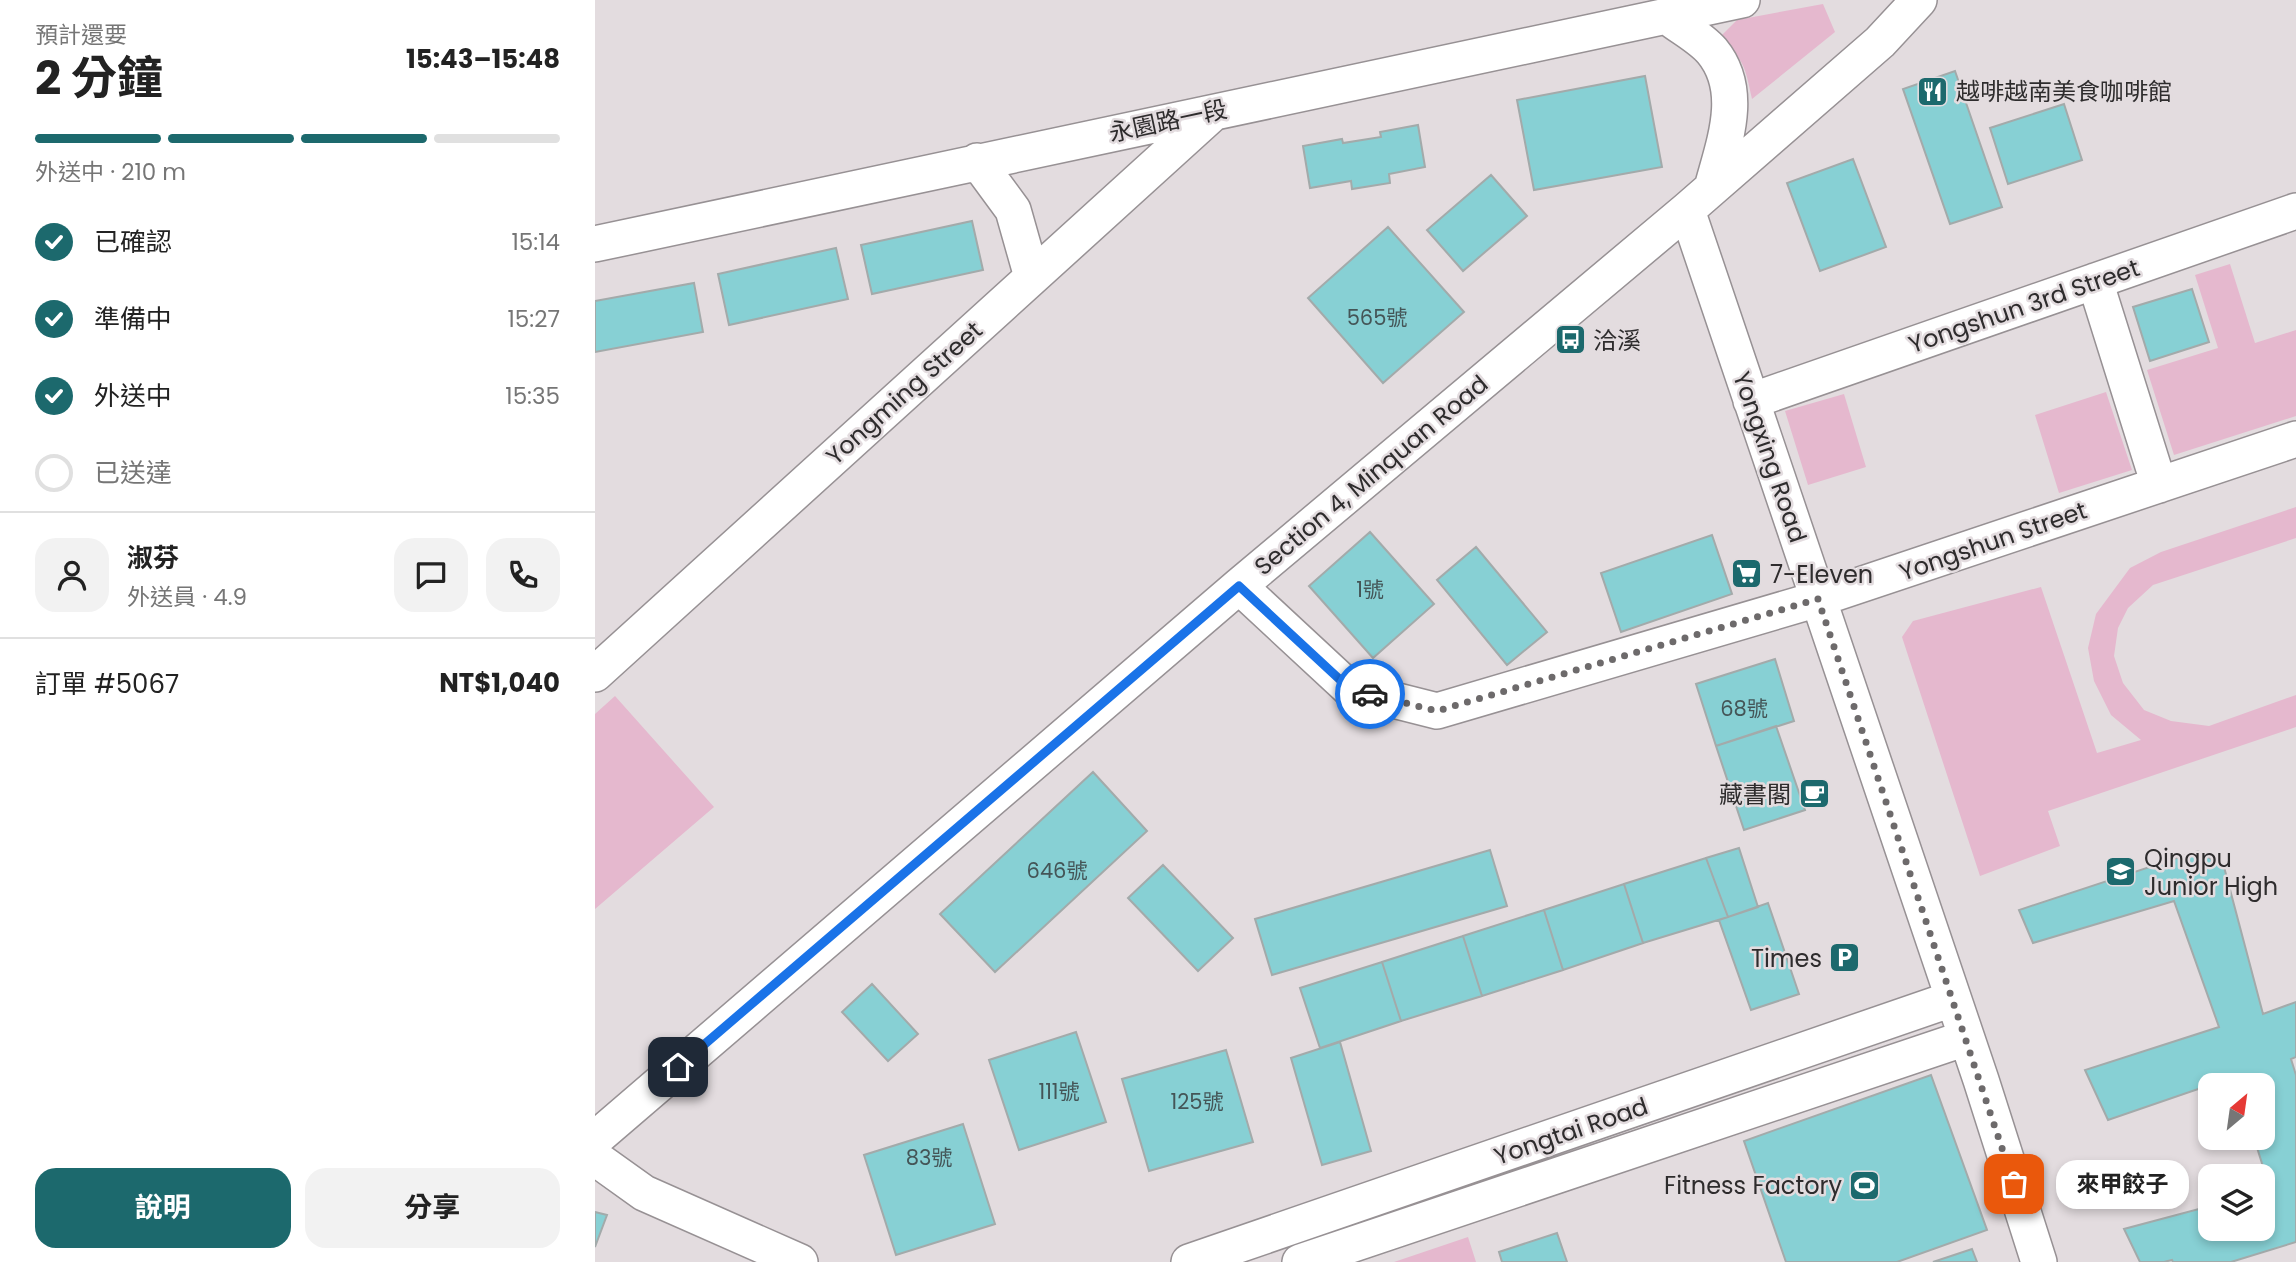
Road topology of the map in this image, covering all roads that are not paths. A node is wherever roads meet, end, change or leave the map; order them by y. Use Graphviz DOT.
graph roads {
  1 [pos="1742,0"];
  2 [pos="1919,0"];
  3 [pos="1668,17"];
  4 [pos="1213,112"];
  5 [pos="977,161"];
  6 [pos="1700,199"];
  7 [pos="2296,211"];
  8 [pos="595,244"];
  9 [pos="1033,277"];
  10 [pos="2095,281"];
  11 [pos="1751,401"];
  12 [pos="2296,439"];
  13 [pos="2159,485"];
  14 [pos="1239,586"];
  15 [pos="1818,599"];
  16 [pos="595,674"];
  17 [pos="1952,999"];
  18 [pos="1966,1038"];
  19 [pos="595,1139"];
  20 [pos="595,1158"];
  21 [pos="800,1262"];
  22 [pos="1189,1262"];
  23 [pos="1300,1262"];
  24 [pos="2039,1262"];
  1 -- 3 [label="street, 永園路一段"];
  2 -- 6 [label="street, Section 4, Minquan Road"];
  3 -- 4 [label="street, 永園路一段"];
  3 -- 6 [label="street"];
  4 -- 5 [label="street, 永園路一段"];
  4 -- 9 [label="street, Yongming Street"];
  5 -- 8 [label="street, 永園路一段"];
  5 -- 9 [label="street"];
  6 -- 11 [label="street, Yongxing Road"];
  6 -- 14 [label="street, Section 4, Minquan Road"];
  7 -- 10 [label="street, Yongshun 3rd Street"];
  9 -- 16 [label="street, Yongming Street"];
  10 -- 11 [label="street, Yongshun 3rd Street"];
  10 -- 13 [label="street"];
  11 -- 15 [label="street, Yongxing Road"];
  12 -- 13 [label="street, Yongshun Street"];
  13 -- 15 [label="street, Yongshun Street"];
  14 -- 15 [label="street, Yongshun Street"];
  14 -- 19 [label="street, Section 4, Minquan Road"];
  15 -- 17 [label="street, Yongxing Road"];
  17 -- 18 [label="street, Yongxing Road"];
  17 -- 22 [label="street, Yongtai Road"];
  18 -- 23 [label="street, Yongtai Road"];
  18 -- 24 [label="street, Yongxing Road"];
  20 -- 21 [label="street"];
}
